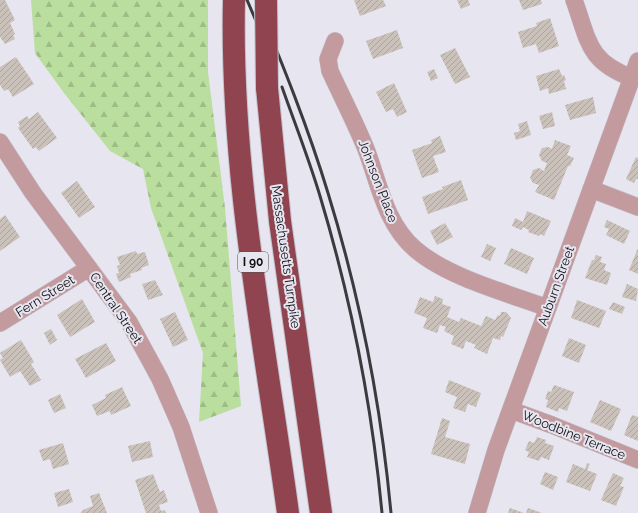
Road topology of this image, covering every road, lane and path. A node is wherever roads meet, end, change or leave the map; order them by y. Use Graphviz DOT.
graph roads {
  1 [pos="266,0"];
  2 [pos="574,0"];
  3 [pos="234,5"];
  4 [pos="335,41"];
  5 [pos="638,61"];
  6 [pos="632,78"];
  7 [pos="0,142"];
  8 [pos="592,189"];
  9 [pos="638,207"];
  10 [pos="89,268"];
  11 [pos="548,308"];
  12 [pos="0,323"];
  13 [pos="510,410"];
  14 [pos="638,460"];
  15 [pos="209,513"];
  16 [pos="288,513"];
  17 [pos="321,513"];
  18 [pos="477,513"];
  1 -- 17 [label="highway, Massachusetts Turnpike / I 90, bridge"];
  2 -- 6 [label="street"];
  3 -- 16 [label="highway, I 90"];
  4 -- 11 [label="street, Johnson Place"];
  5 -- 6 [label="street, Auburn Street"];
  6 -- 8 [label="street, Auburn Street"];
  7 -- 10 [label="street, Central Street"];
  8 -- 9 [label="street"];
  8 -- 11 [label="street, Auburn Street"];
  10 -- 12 [label="street, Fern Street"];
  10 -- 15 [label="street, Central Street"];
  11 -- 13 [label="street, Auburn Street"];
  13 -- 14 [label="street, Woodbine Terrace"];
  13 -- 18 [label="street, Auburn Street"];
}
